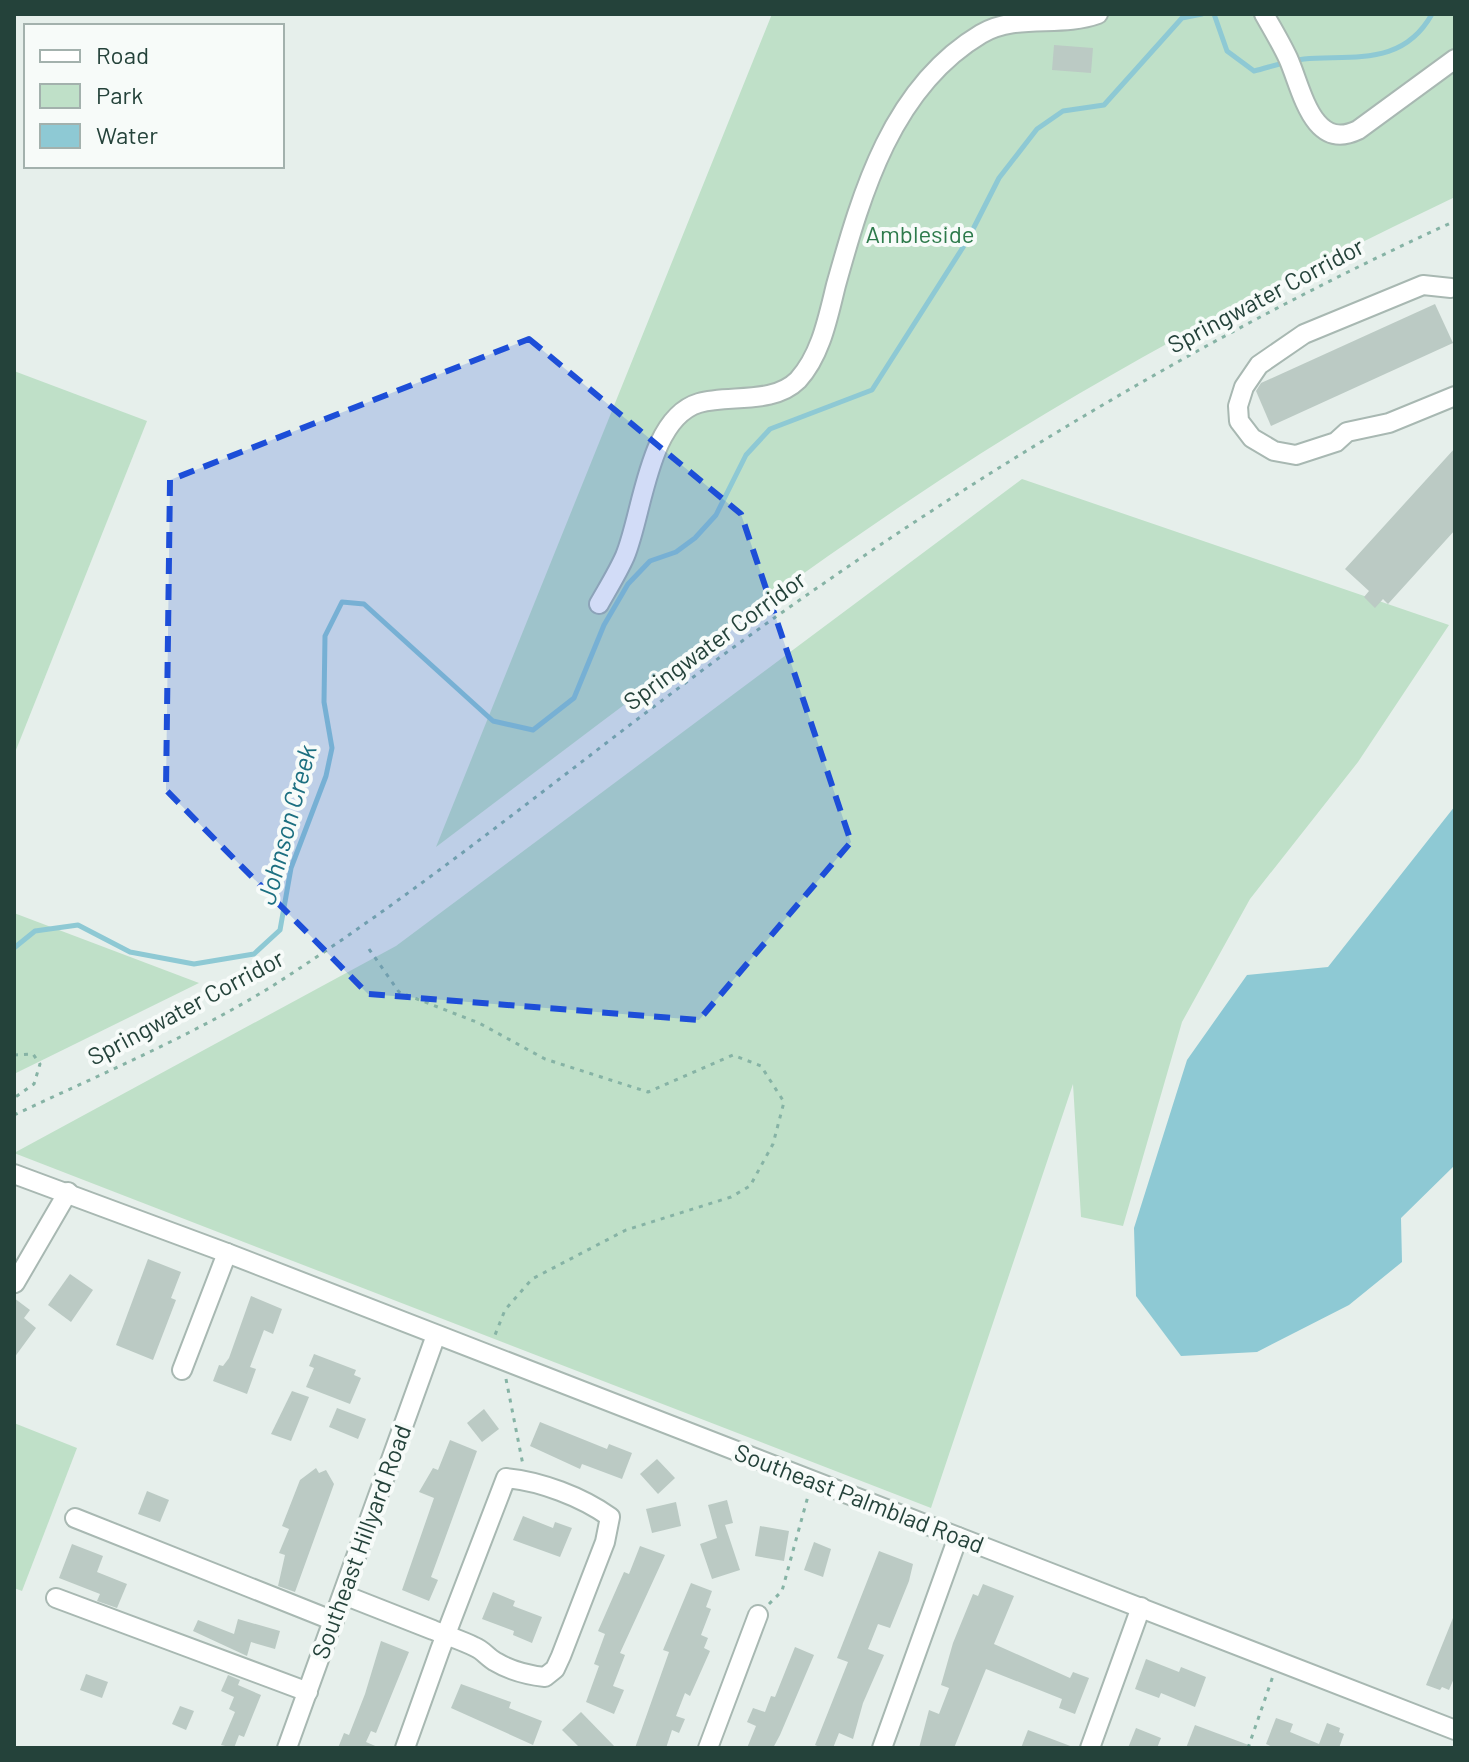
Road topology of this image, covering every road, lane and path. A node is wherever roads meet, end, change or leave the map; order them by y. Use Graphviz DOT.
graph roads {
  1 [pos="1098,14"];
  2 [pos="1264,14"];
  3 [pos="1455,59"];
  4 [pos="1455,221"];
  5 [pos="1454,290"];
  6 [pos="1455,396"];
  7 [pos="599,604"];
  8 [pos="369,949"];
  9 [pos="14,1055"];
  10 [pos="14,1098"];
  11 [pos="14,1115"];
  12 [pos="14,1174"];
  13 [pos="68,1192"];
  14 [pos="227,1253"];
  15 [pos="15,1283"];
  16 [pos="436,1335"];
  17 [pos="486,1355"];
  18 [pos="512,1364"];
  19 [pos="182,1370"];
  20 [pos="525,1480"];
  21 [pos="814,1483"];
  22 [pos="75,1518"];
  23 [pos="958,1537"];
  24 [pos="344,1595"];
  25 [pos="56,1598"];
  26 [pos="1141,1607"];
  27 [pos="758,1615"];
  28 [pos="334,1621"];
  29 [pos="445,1635"];
  30 [pos="1279,1662"];
  31 [pos="308,1692"];
  32 [pos="1455,1730"];
  33 [pos="287,1748"];
  34 [pos="405,1748"];
  35 [pos="708,1748"];
  36 [pos="882,1748"];
  37 [pos="1090,1748"];
  38 [pos="1248,1748"];
  1 -- 7 [label="street"];
  2 -- 3 [label="street"];
  4 -- 11 [label="path, Springwater Corridor"];
  5 -- 6 [label="street"];
  8 -- 17 [label="path"];
  9 -- 10 [label="path"];
  12 -- 13 [label="street, Southeast Palmblad Road"];
  13 -- 14 [label="street, Southeast Palmblad Road"];
  13 -- 15 [label="street"];
  14 -- 16 [label="street, Southeast Palmblad Road"];
  14 -- 19 [label="street"];
  16 -- 17 [label="street, Southeast Palmblad Road"];
  16 -- 24 [label="street, Southeast Hillyard Road"];
  17 -- 18 [label="street, Southeast Palmblad Road"];
  18 -- 20 [label="path"];
  18 -- 21 [label="street, Southeast Palmblad Road"];
  20 -- 29 [label="street"];
  20 -- 29 [label="street"];
  21 -- 23 [label="street, Southeast Palmblad Road"];
  21 -- 27 [label="path"];
  22 -- 28 [label="street"];
  23 -- 26 [label="street, Southeast Palmblad Road"];
  23 -- 36 [label="street"];
  24 -- 28 [label="street, Southeast Hillyard Road"];
  24 -- 29 [label="street"];
  25 -- 31 [label="street"];
  26 -- 30 [label="street, Southeast Palmblad Road"];
  26 -- 37 [label="street"];
  27 -- 35 [label="street"];
  28 -- 31 [label="street, Southeast Hillyard Road"];
  29 -- 34 [label="street"];
  30 -- 32 [label="street, Southeast Palmblad Road"];
  30 -- 38 [label="path"];
  31 -- 33 [label="street, Southeast Hillyard Road"];
}
